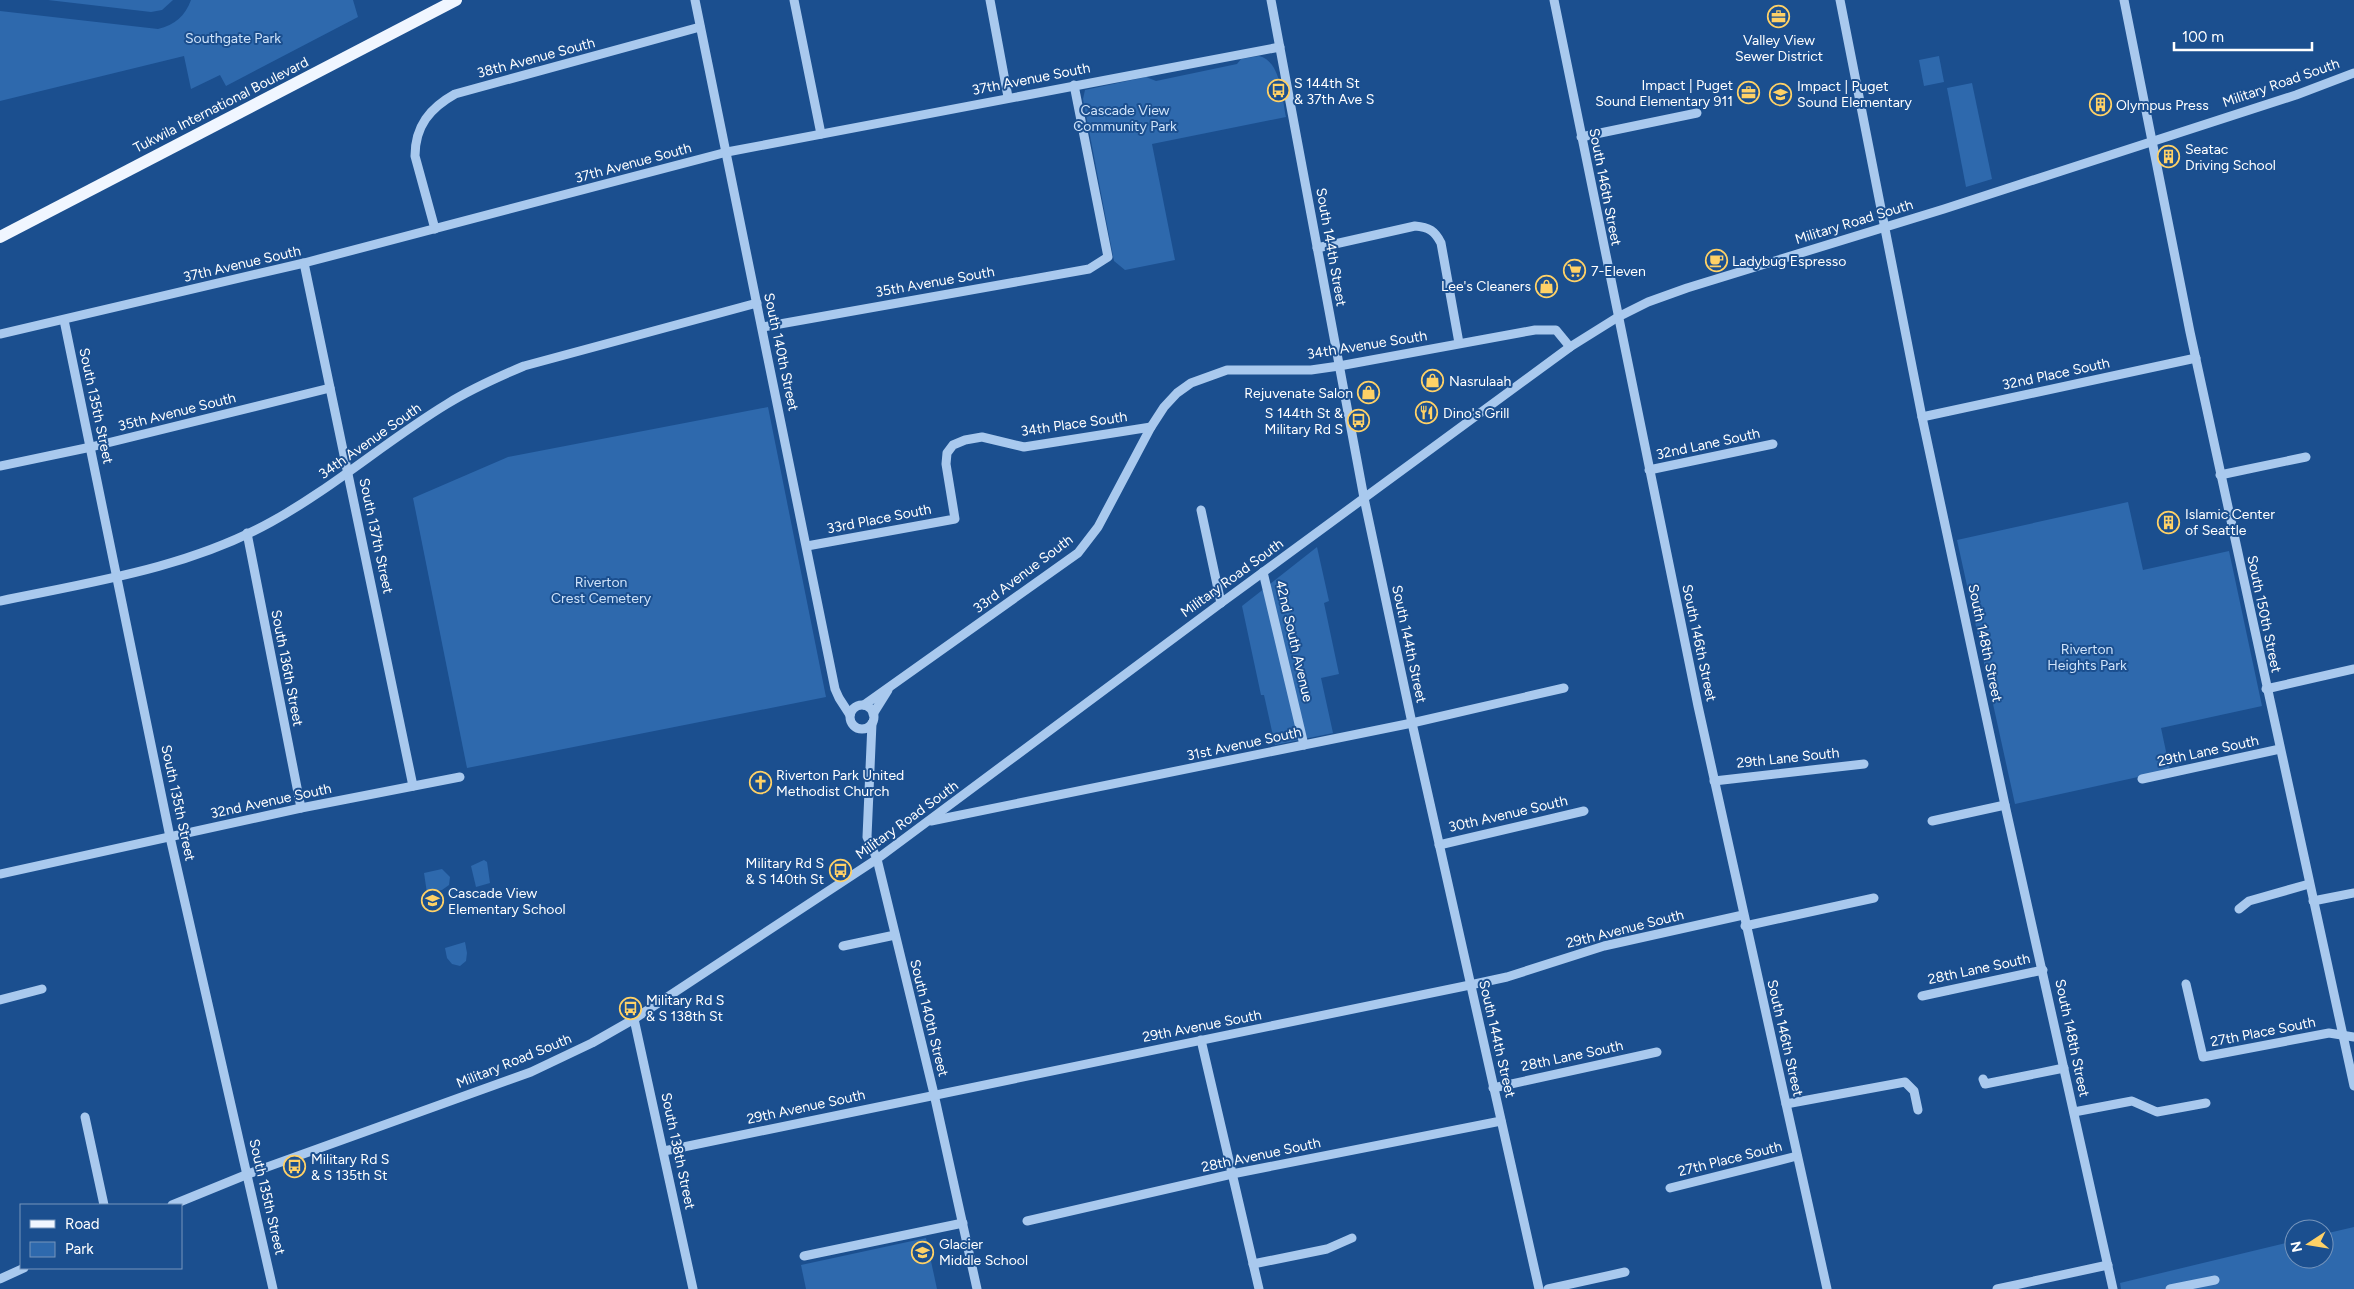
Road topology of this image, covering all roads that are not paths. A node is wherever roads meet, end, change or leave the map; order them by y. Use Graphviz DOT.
graph roads {
  1 [pos="456,0"];
  2 [pos="695,0"];
  3 [pos="794,0"];
  4 [pos="990,0"];
  5 [pos="1271,0"];
  6 [pos="1554,0"];
  7 [pos="1840,0"];
  8 [pos="2124,0"];
  9 [pos="700,27"];
  10 [pos="1280,47"];
  11 [pos="2354,73"];
  12 [pos="1074,85"];
  13 [pos="1008,97"];
  14 [pos="1697,113"];
  15 [pos="821,134"];
  16 [pos="1581,137"];
  17 [pos="2152,141"];
  18 [pos="727,152"];
  19 [pos="1884,226"];
  20 [pos="435,229"];
  21 [pos="0,237"];
  22 [pos="1317,248"];
  23 [pos="304,263"];
  24 [pos="757,303"];
  25 [pos="1618,317"];
  26 [pos="64,320"];
  27 [pos="763,327"];
  28 [pos="0,334"];
  29 [pos="1459,343"];
  30 [pos="1570,346"];
  31 [pos="2196,358"];
  32 [pos="1339,366"];
  33 [pos="330,388"];
  34 [pos="1922,417"];
  35 [pos="1151,427"];
  36 [pos="1773,444"];
  37 [pos="91,447"];
  38 [pos="2306,457"];
  39 [pos="0,466"];
  40 [pos="1649,470"];
  41 [pos="349,473"];
  42 [pos="2220,474"];
  43 [pos="1364,498"];
  44 [pos="1201,510"];
  45 [pos="955,518"];
  46 [pos="247,533"];
  47 [pos="807,546"];
  48 [pos="1263,572"];
  49 [pos="117,577"];
  50 [pos="0,602"];
  51 [pos="1221,602"];
  52 [pos="2354,669"];
  53 [pos="891,685"];
  54 [pos="1564,688"];
  55 [pos="2266,690"];
  56 [pos="854,709"];
  57 [pos="873,719"];
  58 [pos="1412,723"];
  59 [pos="862,729"];
  60 [pos="1304,745"];
  61 [pos="2280,749"];
  62 [pos="869,753"];
  63 [pos="1864,764"];
  64 [pos="460,777"];
  65 [pos="2142,779"];
  66 [pos="1714,780"];
  67 [pos="413,786"];
  68 [pos="2005,805"];
  69 [pos="301,808"];
  70 [pos="1584,811"];
  71 [pos="1932,821"];
  72 [pos="928,822"];
  73 [pos="170,837"];
  74 [pos="1439,845"];
  75 [pos="877,860"];
  76 [pos="0,874"];
  77 [pos="2309,884"];
  78 [pos="2354,893"];
  79 [pos="1874,898"];
  80 [pos="2313,901"];
  81 [pos="2239,909"];
  82 [pos="1743,915"];
  83 [pos="1745,926"];
  84 [pos="895,936"];
  85 [pos="843,946"];
  86 [pos="2043,970"];
  87 [pos="2186,984"];
  88 [pos="1470,985"];
  89 [pos="42,989"];
  90 [pos="1922,996"];
  91 [pos="0,1000"];
  92 [pos="634,1018"];
  93 [pos="2343,1034"];
  94 [pos="2354,1037"];
  95 [pos="1201,1040"];
  96 [pos="1657,1052"];
  97 [pos="2064,1068"];
  98 [pos="1983,1079"];
  99 [pos="2354,1086"];
  100 [pos="1494,1088"];
  101 [pos="934,1094"];
  102 [pos="2206,1103"];
  103 [pos="1786,1104"];
  104 [pos="1918,1110"];
  105 [pos="2074,1112"];
  106 [pos="85,1117"];
  107 [pos="1501,1121"];
  108 [pos="664,1151"];
  109 [pos="1797,1156"];
  110 [pos="248,1174"];
  111 [pos="1232,1174"];
  112 [pos="1670,1188"];
  113 [pos="104,1204"];
  114 [pos="174,1204"];
  115 [pos="1027,1221"];
  116 [pos="964,1224"];
  117 [pos="1352,1238"];
  118 [pos="804,1256"];
  119 [pos="1253,1264"];
  120 [pos="2108,1265"];
  121 [pos="22,1269"];
  122 [pos="1625,1272"];
  123 [pos="0,1278"];
  124 [pos="2215,1280"];
  125 [pos="274,1289"];
  126 [pos="693,1289"];
  127 [pos="978,1289"];
  128 [pos="1258,1289"];
  129 [pos="1539,1289"];
  130 [pos="1548,1289"];
  131 [pos="1827,1289"];
  132 [pos="1997,1289"];
  133 [pos="2113,1289"];
  134 [pos="2170,1289"];
  1 -- 21 [label="main road, Tukwila International Boulevard"];
  2 -- 9 [label="street, South 140th Street"];
  3 -- 15 [label="street"];
  4 -- 13 [label="street"];
  5 -- 10 [label="street, South 144th Street"];
  6 -- 16 [label="street, South 146th Street"];
  7 -- 19 [label="street, South 148th Street"];
  8 -- 17 [label="street, South 150th Street"];
  9 -- 18 [label="street, South 140th Street"];
  9 -- 20 [label="street, 38th Avenue South"];
  10 -- 12 [label="street, 37th Avenue South"];
  10 -- 22 [label="street, South 144th Street"];
  11 -- 17 [label="street, Military Road South"];
  12 -- 13 [label="street, 37th Avenue South"];
  12 -- 27 [label="street, 35th Avenue South"];
  13 -- 15 [label="street, 37th Avenue South"];
  14 -- 16 [label="street"];
  15 -- 18 [label="street, 37th Avenue South"];
  16 -- 25 [label="street, South 146th Street"];
  17 -- 19 [label="street, Military Road South"];
  17 -- 31 [label="street, South 150th Street"];
  18 -- 20 [label="street, 37th Avenue South"];
  18 -- 24 [label="street, South 140th Street"];
  19 -- 25 [label="street, Military Road South"];
  19 -- 34 [label="street, South 148th Street"];
  20 -- 23 [label="street, 37th Avenue South"];
  22 -- 29 [label="street"];
  22 -- 32 [label="street, South 144th Street"];
  23 -- 26 [label="street, 37th Avenue South"];
  23 -- 33 [label="street, South 137th Street"];
  24 -- 27 [label="street, South 140th Street"];
  24 -- 41 [label="street, 34th Avenue South"];
  25 -- 30 [label="street, Military Road South"];
  25 -- 40 [label="street, South 146th Street"];
  26 -- 28 [label="street, 37th Avenue South"];
  26 -- 37 [label="street, South 135th Street"];
  27 -- 47 [label="street, South 140th Street"];
  29 -- 30 [label="street, 34th Avenue South"];
  29 -- 32 [label="street, 34th Avenue South"];
  30 -- 43 [label="street, Military Road South"];
  31 -- 34 [label="street, 32nd Place South"];
  31 -- 42 [label="street, South 150th Street"];
  32 -- 35 [label="street, 34th Avenue South"];
  32 -- 43 [label="street, South 144th Street"];
  33 -- 37 [label="street, 35th Avenue South"];
  33 -- 41 [label="street, South 137th Street"];
  34 -- 68 [label="street, South 148th Street"];
  35 -- 45 [label="street, 34th Place South"];
  35 -- 53 [label="street, 33rd Avenue South"];
  36 -- 40 [label="street, 32nd Lane South"];
  37 -- 39 [label="street, 35th Avenue South"];
  37 -- 49 [label="street, South 135th Street"];
  38 -- 42 [label="street"];
  40 -- 66 [label="street, South 146th Street"];
  41 -- 46 [label="street, 34th Avenue South"];
  41 -- 67 [label="street, South 137th Street"];
  42 -- 55 [label="street, South 150th Street"];
  43 -- 48 [label="street, Military Road South"];
  43 -- 58 [label="street, South 144th Street"];
  44 -- 51 [label="street"];
  45 -- 47 [label="street, 33rd Place South"];
  46 -- 49 [label="street, 34th Avenue South"];
  46 -- 69 [label="street, South 136th Street"];
  47 -- 56 [label="street, South 140th Street"];
  48 -- 51 [label="street, Military Road South"];
  48 -- 60 [label="street, 42nd South Avenue"];
  49 -- 50 [label="street, 34th Avenue South"];
  49 -- 73 [label="street, South 135th Street"];
  51 -- 72 [label="street, Military Road South"];
  52 -- 55 [label="street"];
  53 -- 56 [label="street, 33rd Avenue South"];
  53 -- 57 [label="street, 33rd Avenue South"];
  54 -- 58 [label="street, 31st Avenue South"];
  55 -- 61 [label="street, South 150th Street"];
  56 -- 57 [label="street"];
  56 -- 59 [label="street"];
  57 -- 59 [label="street"];
  57 -- 62 [label="street, South 140th Street"];
  58 -- 60 [label="street, 31st Avenue South"];
  58 -- 74 [label="street, South 144th Street"];
  59 -- 62 [label="street, South 140th Street"];
  60 -- 72 [label="street, 31st Avenue South"];
  61 -- 65 [label="street, 29th Lane South"];
  61 -- 77 [label="street, South 150th Street"];
  62 -- 75 [label="street, South 140th Street"];
  63 -- 66 [label="street, 29th Lane South"];
  64 -- 67 [label="street, 32nd Avenue South"];
  66 -- 82 [label="street, South 146th Street"];
  67 -- 69 [label="street, 32nd Avenue South"];
  68 -- 71 [label="street"];
  68 -- 86 [label="street, South 148th Street"];
  69 -- 73 [label="street, 32nd Avenue South"];
  70 -- 74 [label="street, 30th Avenue South"];
  72 -- 75 [label="street, Military Road South"];
  73 -- 76 [label="street, 32nd Avenue South"];
  73 -- 110 [label="street, South 135th Street"];
  74 -- 88 [label="street, South 144th Street"];
  75 -- 84 [label="street, South 140th Street"];
  75 -- 92 [label="street, Military Road South"];
  77 -- 80 [label="street, South 150th Street"];
  77 -- 81 [label="street"];
  78 -- 80 [label="street"];
  79 -- 83 [label="street"];
  80 -- 93 [label="street, South 150th Street"];
  82 -- 83 [label="street, South 146th Street"];
  82 -- 88 [label="street, 29th Avenue South"];
  83 -- 103 [label="street, South 146th Street"];
  84 -- 85 [label="street"];
  84 -- 101 [label="street, South 140th Street"];
  86 -- 90 [label="street, 28th Lane South"];
  86 -- 97 [label="street, South 148th Street"];
  87 -- 93 [label="street, 27th Place South"];
  88 -- 95 [label="street, 29th Avenue South"];
  88 -- 100 [label="street, South 144th Street"];
  89 -- 91 [label="street"];
  92 -- 108 [label="street, South 138th Street"];
  92 -- 110 [label="street, Military Road South"];
  93 -- 94 [label="street"];
  93 -- 99 [label="street, South 150th Street"];
  95 -- 101 [label="street, 29th Avenue South"];
  95 -- 111 [label="street"];
  96 -- 100 [label="street, 28th Lane South"];
  97 -- 98 [label="street"];
  97 -- 105 [label="street, South 148th Street"];
  100 -- 107 [label="street, South 144th Street"];
  101 -- 108 [label="street, 29th Avenue South"];
  101 -- 116 [label="street, South 140th Street"];
  102 -- 105 [label="street"];
  103 -- 104 [label="street"];
  103 -- 109 [label="street, South 146th Street"];
  105 -- 120 [label="street, South 148th Street"];
  106 -- 113 [label="street"];
  107 -- 111 [label="street, 28th Avenue South"];
  107 -- 129 [label="street, South 144th Street"];
  108 -- 126 [label="street, South 138th Street"];
  109 -- 112 [label="street, 27th Place South"];
  109 -- 131 [label="street, South 146th Street"];
  110 -- 114 [label="street, Military Road South"];
  110 -- 125 [label="street, South 135th Street"];
  111 -- 115 [label="street, 28th Avenue South"];
  111 -- 119 [label="street"];
  116 -- 118 [label="street"];
  116 -- 127 [label="street, South 140th Street"];
  117 -- 119 [label="street"];
  119 -- 128 [label="street"];
  120 -- 132 [label="street"];
  120 -- 133 [label="street, South 148th Street"];
  121 -- 123 [label="street"];
  122 -- 130 [label="street"];
  124 -- 134 [label="street"];
}
